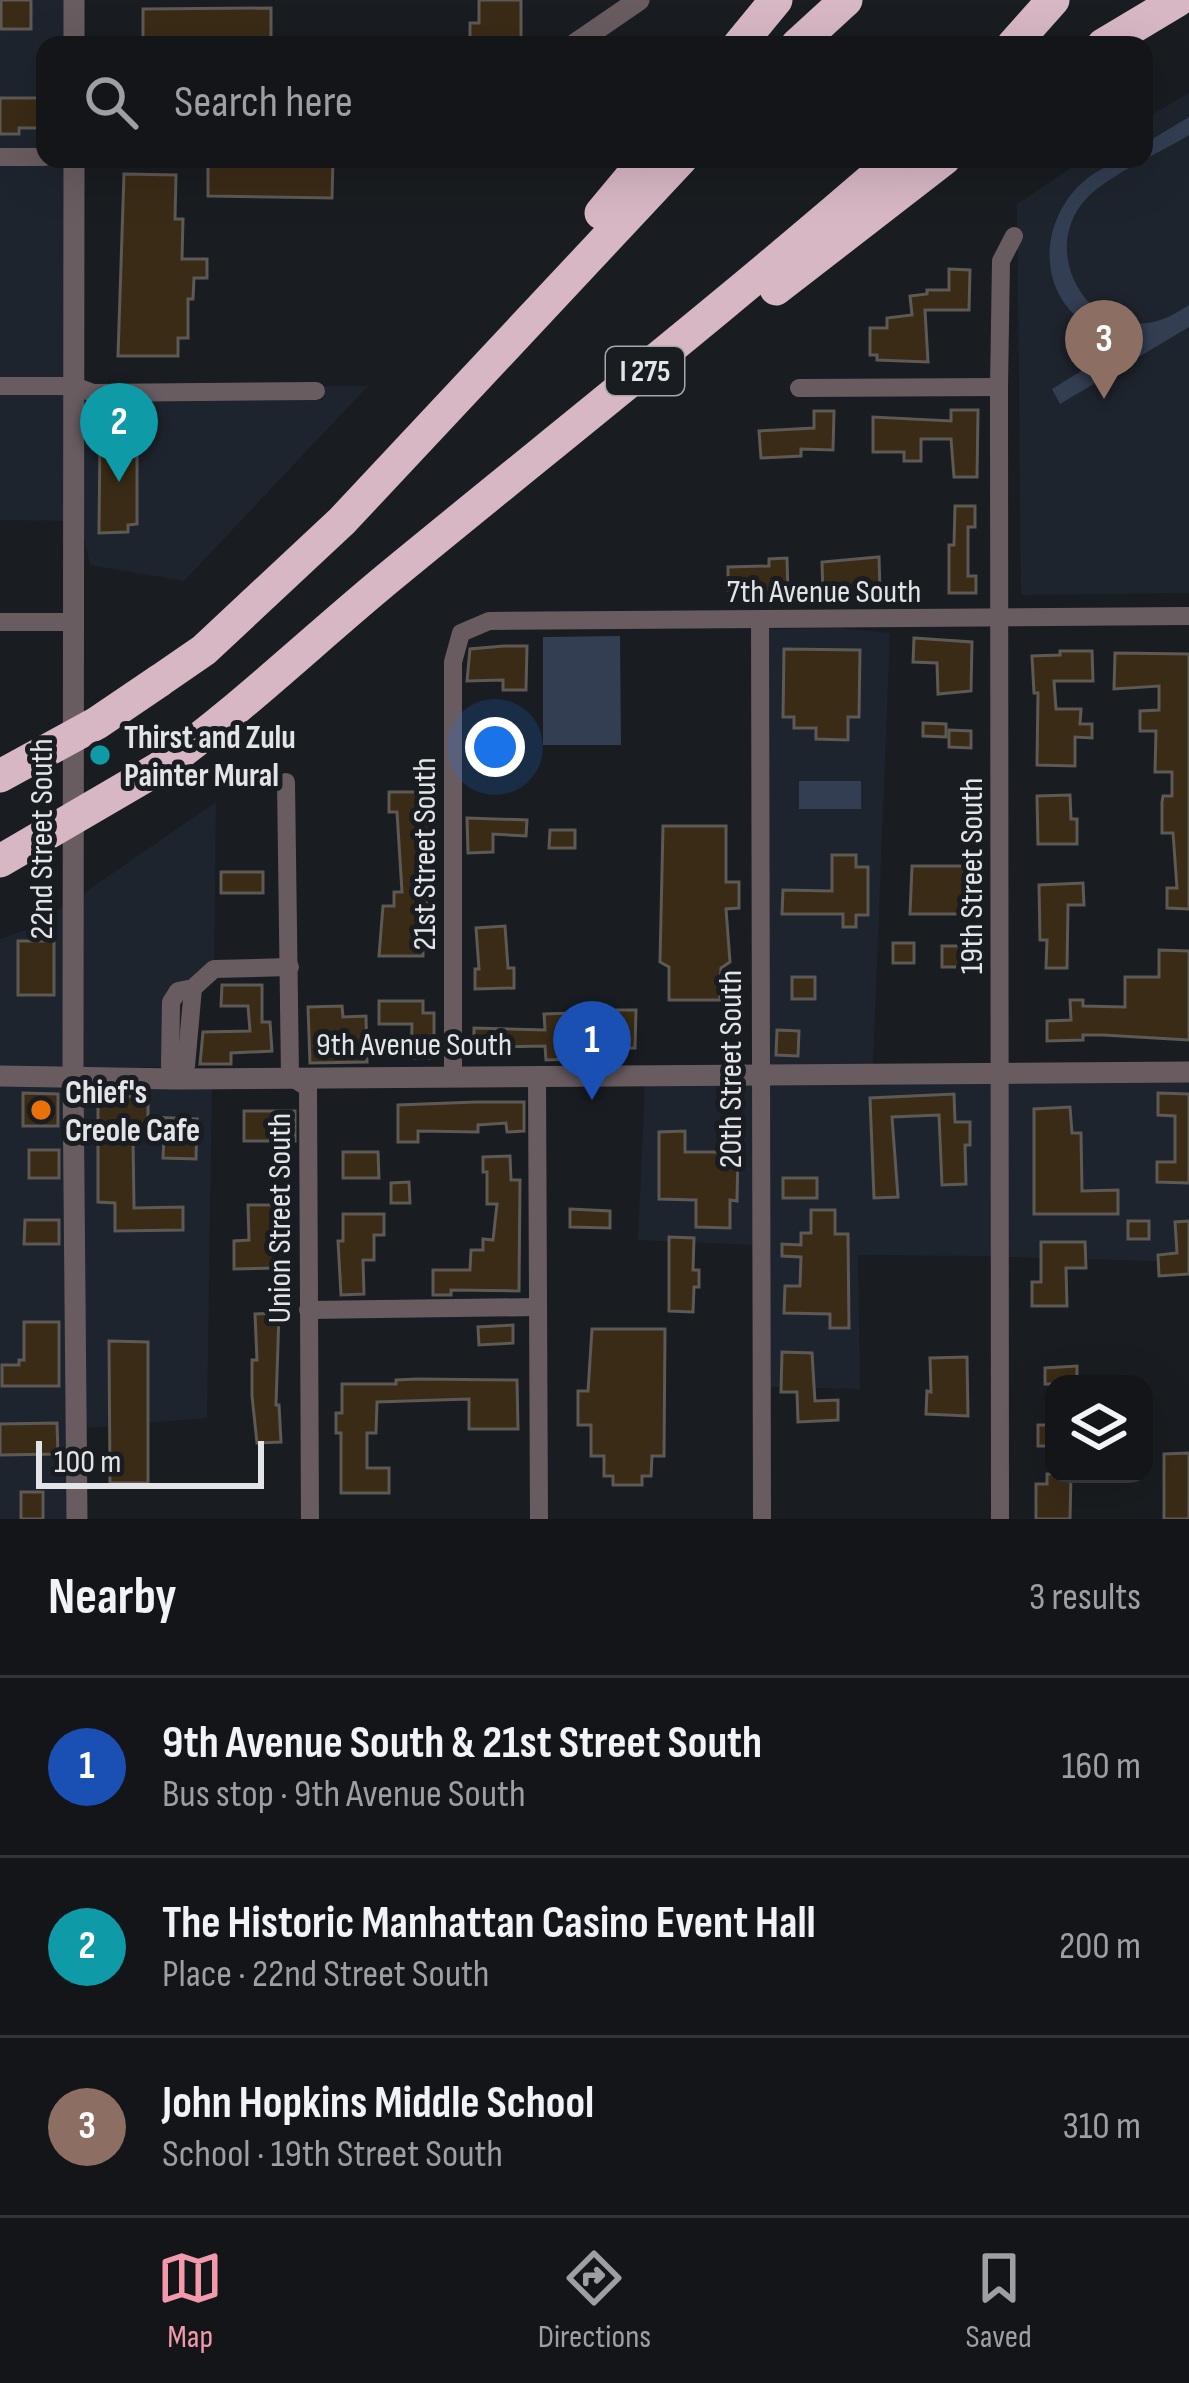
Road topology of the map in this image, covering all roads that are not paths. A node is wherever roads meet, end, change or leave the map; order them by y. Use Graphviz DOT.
graph roads {
  1 [pos="74,0"];
  2 [pos="639,0"];
  3 [pos="776,0"];
  4 [pos="846,0"];
  5 [pos="1053,0"];
  6 [pos="1178,0"];
  7 [pos="74,36"];
  8 [pos="587,36"];
  9 [pos="746,36"];
  10 [pos="807,36"];
  11 [pos="1021,36"];
  12 [pos="1118,36"];
  13 [pos="0,157"];
  14 [pos="36,157"];
  15 [pos="74,168"];
  16 [pos="638,168"];
  17 [pos="673,168"];
  18 [pos="884,168"];
  19 [pos="932,168"];
  20 [pos="1014,236"];
  21 [pos="0,386"];
  22 [pos="74,386"];
  23 [pos="999,387"];
  24 [pos="799,388"];
  25 [pos="316,391"];
  26 [pos="342,521"];
  27 [pos="390,577"];
  28 [pos="1189,616"];
  29 [pos="760,620"];
  30 [pos="1000,620"];
  31 [pos="0,622"];
  32 [pos="72,622"];
  33 [pos="461,633"];
  34 [pos="0,776"];
  35 [pos="286,782"];
  36 [pos="0,861"];
  37 [pos="290,967"];
  38 [pos="1000,1072"];
  39 [pos="1189,1072"];
  40 [pos="759,1074"];
  41 [pos="73,1075"];
  42 [pos="0,1076"];
  43 [pos="177,1076"];
  44 [pos="290,1076"];
  45 [pos="454,1076"];
  46 [pos="537,1076"];
  47 [pos="538,1307"];
  48 [pos="308,1310"];
  49 [pos="77,1519"];
  50 [pos="310,1519"];
  51 [pos="539,1519"];
  52 [pos="762,1519"];
  53 [pos="1000,1519"];
  1 -- 7 [label="street"];
  2 -- 8 [label="street"];
  3 -- 9 [label="highway"];
  4 -- 10 [label="highway"];
  5 -- 11 [label="highway"];
  6 -- 12 [label="highway"];
  13 -- 14 [label="street"];
  15 -- 22 [label="street, 22nd Street South"];
  16 -- 26 [label="highway"];
  17 -- 26 [label="highway"];
  18 -- 27 [label="highway, I 275"];
  19 -- 27 [label="highway"];
  20 -- 23 [label="street, 19th Street South"];
  21 -- 22 [label="street"];
  22 -- 25 [label="street"];
  22 -- 32 [label="street, 22nd Street South"];
  23 -- 24 [label="street"];
  23 -- 30 [label="street, 19th Street South"];
  26 -- 34 [label="highway, bridge"];
  27 -- 36 [label="highway, I 275, bridge"];
  28 -- 30 [label="street, 7th Avenue South"];
  29 -- 30 [label="street, 7th Avenue South"];
  29 -- 33 [label="street, 7th Avenue South"];
  29 -- 40 [label="street, 20th Street South"];
  30 -- 38 [label="street, 19th Street South"];
  31 -- 32 [label="street"];
  32 -- 41 [label="street, 22nd Street South"];
  33 -- 45 [label="street, 21st Street South"];
  35 -- 37 [label="street, Union Street South"];
  37 -- 43 [label="street"];
  37 -- 44 [label="street, Union Street South"];
  38 -- 39 [label="street, 9th Avenue South"];
  38 -- 40 [label="street, 9th Avenue South"];
  38 -- 53 [label="street, 19th Street South"];
  40 -- 46 [label="street, 9th Avenue South"];
  40 -- 52 [label="street, 20th Street South"];
  41 -- 42 [label="street, 9th Avenue South"];
  41 -- 43 [label="street, 9th Avenue South"];
  41 -- 49 [label="street, 22nd Street South"];
  43 -- 44 [label="street, 9th Avenue South"];
  44 -- 45 [label="street, 9th Avenue South"];
  44 -- 48 [label="street, Union Street South"];
  45 -- 46 [label="street, 9th Avenue South"];
  46 -- 47 [label="street"];
  47 -- 48 [label="street"];
  47 -- 51 [label="street"];
  48 -- 50 [label="street, Union Street South"];
}
